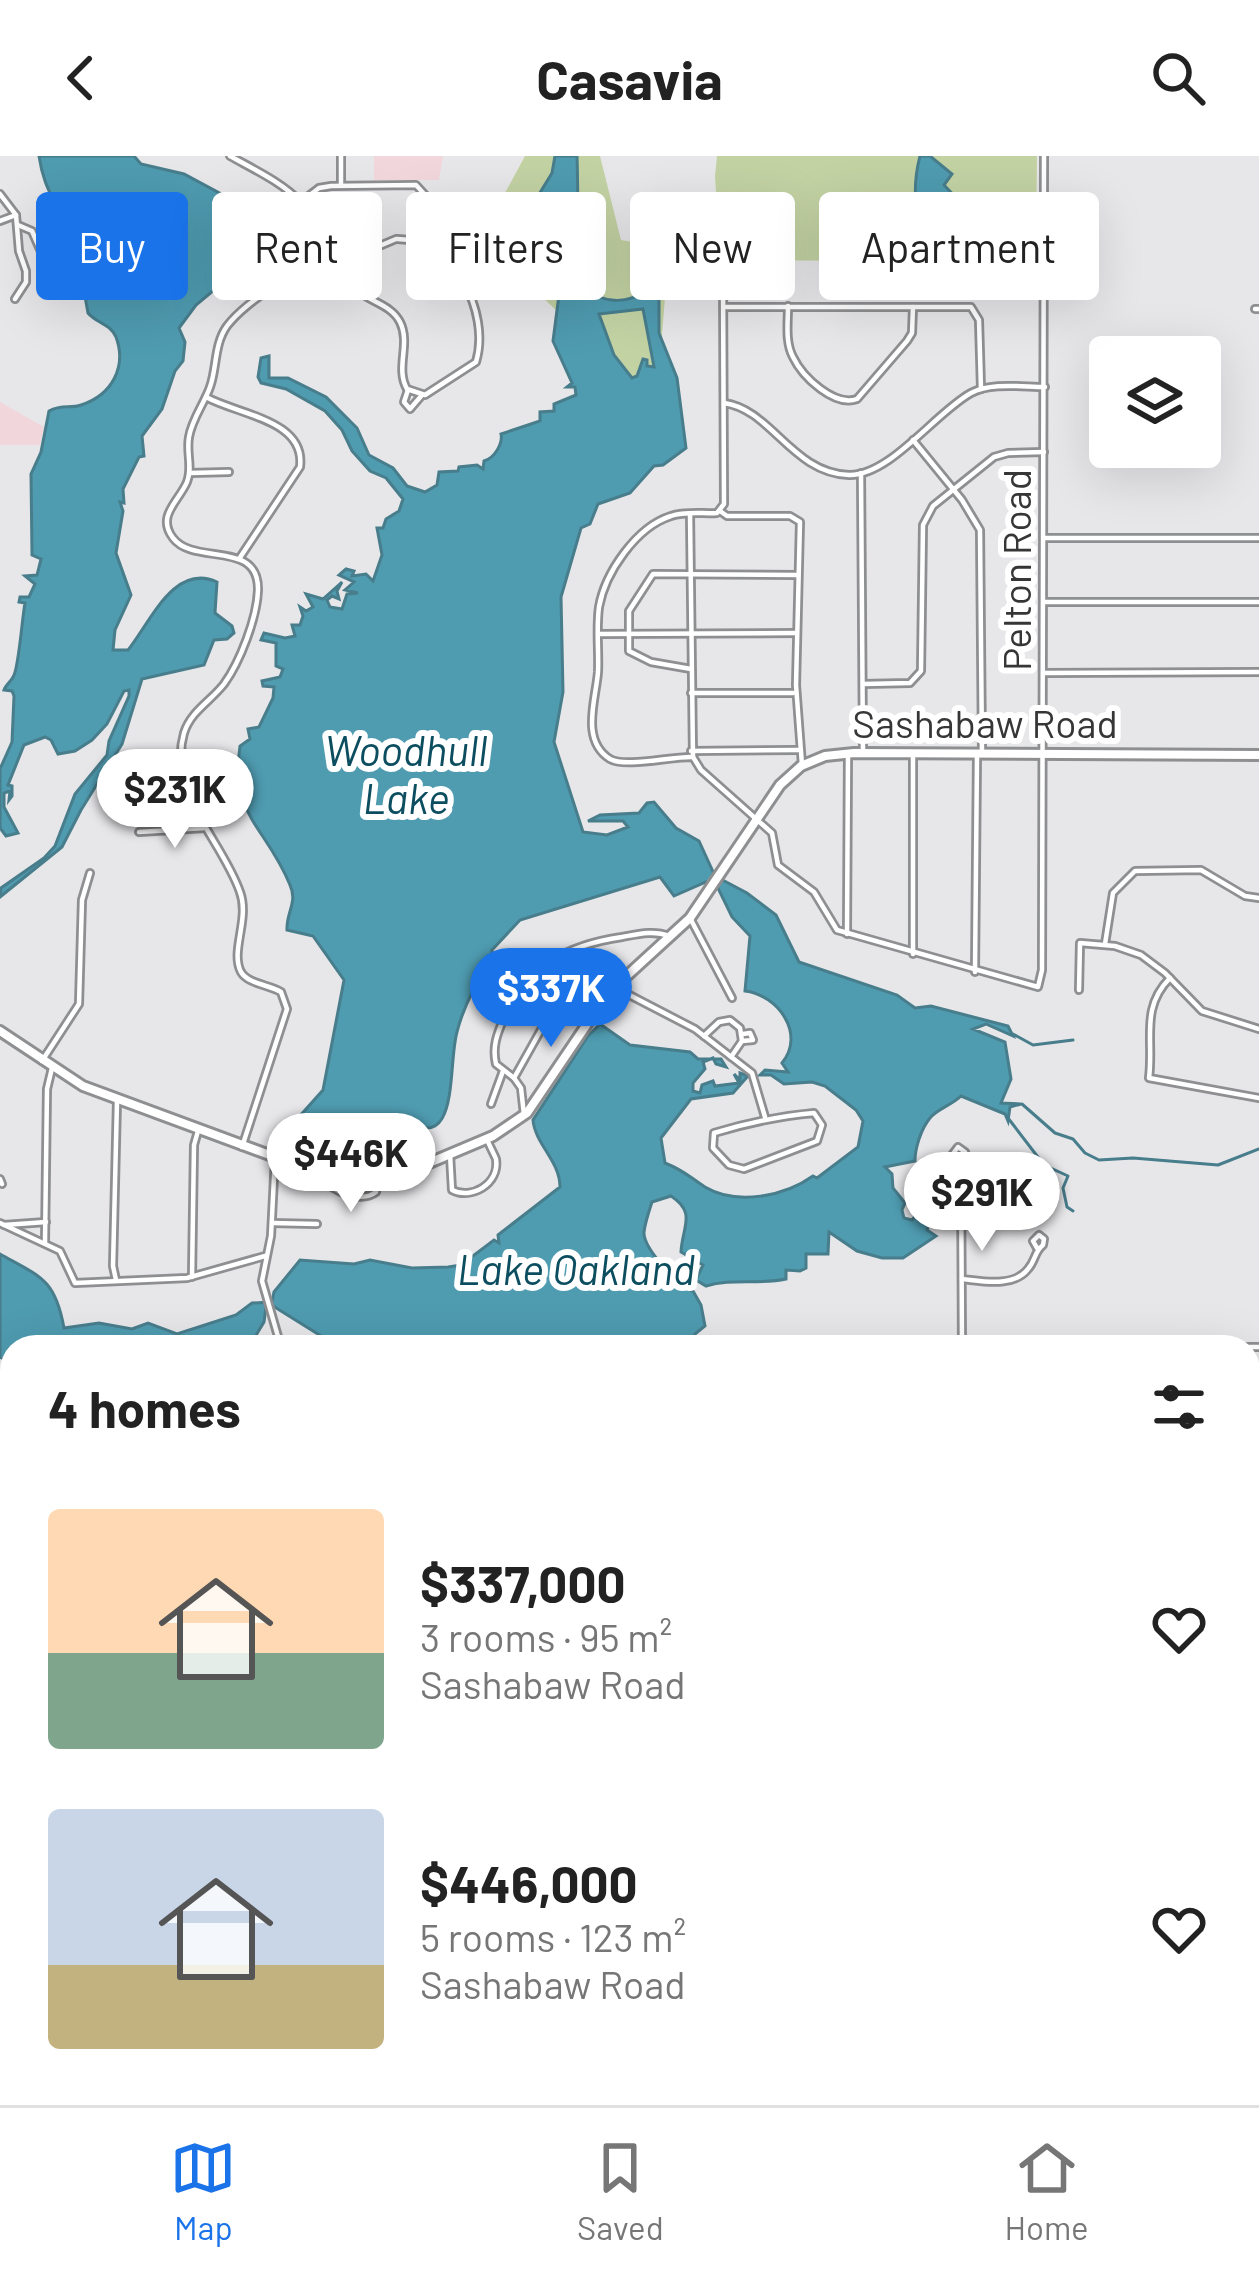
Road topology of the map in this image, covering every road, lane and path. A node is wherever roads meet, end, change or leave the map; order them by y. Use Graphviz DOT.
graph roads {
  1 [pos="230,156"];
  2 [pos="341,156"];
  3 [pos="1044,156"];
  4 [pos="341,185"];
  5 [pos="288,192"];
  6 [pos="314,192"];
  7 [pos="424,192"];
  8 [pos="0,194"];
  9 [pos="12,209"];
  10 [pos="0,220"];
  11 [pos="18,225"];
  12 [pos="406,240"];
  13 [pos="36,241"];
  14 [pos="15,299"];
  15 [pos="259,300"];
  16 [pos="473,300"];
  17 [pos="723,300"];
  18 [pos="788,306"];
  19 [pos="913,306"];
  20 [pos="723,307"];
  21 [pos="1045,387"];
  22 [pos="408,389"];
  23 [pos="981,389"];
  24 [pos="422,395"];
  25 [pos="206,397"];
  26 [pos="724,403"];
  27 [pos="912,439"];
  28 [pos="1045,452"];
  29 [pos="229,472"];
  30 [pos="190,473"];
  31 [pos="861,473"];
  32 [pos="953,490"];
  33 [pos="720,511"];
  34 [pos="690,514"];
  35 [pos="1045,538"];
  36 [pos="1259,538"];
  37 [pos="239,559"];
  38 [pos="691,574"];
  39 [pos="799,575"];
  40 [pos="1044,602"];
  41 [pos="1259,602"];
  42 [pos="796,633"];
  43 [pos="598,634"];
  44 [pos="629,634"];
  45 [pos="691,634"];
  46 [pos="691,670"];
  47 [pos="1259,672"];
  48 [pos="1044,673"];
  49 [pos="863,684"];
  50 [pos="691,693"];
  51 [pos="796,693"];
  52 [pos="798,750"];
  53 [pos="848,753"];
  54 [pos="863,753"];
  55 [pos="913,753"];
  56 [pos="980,753"];
  57 [pos="692,754"];
  58 [pos="1044,754"];
  59 [pos="1259,754"];
  60 [pos="802,765"];
  61 [pos="757,819"];
  62 [pos="205,829"];
  63 [pos="139,832"];
  64 [pos="90,873"];
  65 [pos="1259,898"];
  66 [pos="690,919"];
  67 [pos="847,934"];
  68 [pos="670,937"];
  69 [pos="1105,944"];
  70 [pos="913,954"];
  71 [pos="975,972"];
  72 [pos="1170,977"];
  73 [pos="613,987"];
  74 [pos="1079,989"];
  75 [pos="732,998"];
  76 [pos="598,1005"];
  77 [pos="1259,1029"];
  78 [pos="0,1031"];
  79 [pos="704,1036"];
  80 [pos="731,1057"];
  81 [pos="42,1060"];
  82 [pos="52,1068"];
  83 [pos="503,1071"];
  84 [pos="514,1078"];
  85 [pos="1259,1098"];
  86 [pos="118,1100"];
  87 [pos="491,1104"];
  88 [pos="524,1115"];
  89 [pos="765,1118"];
  90 [pos="198,1130"];
  91 [pos="486,1139"];
  92 [pos="242,1147"];
  93 [pos="451,1154"];
  94 [pos="275,1158"];
  95 [pos="961,1161"];
  96 [pos="46,1222"];
  97 [pos="272,1223"];
  98 [pos="2,1224"];
  99 [pos="316,1224"];
  100 [pos="45,1243"];
  101 [pos="1037,1249"];
  102 [pos="265,1256"];
  103 [pos="192,1277"];
  104 [pos="116,1280"];
  105 [pos="962,1280"];
  106 [pos="278,1335"];
  107 [pos="962,1335"];
  1 -- 5 [label="street"];
  2 -- 4 [label="street"];
  3 -- 21 [label="street, Pelton Road"];
  4 -- 6 [label="street"];
  4 -- 7 [label="street"];
  8 -- 9 [label="street"];
  9 -- 10 [label="street"];
  9 -- 11 [label="street"];
  11 -- 13 [label="street"];
  11 -- 14 [label="street"];
  12 -- 22 [label="street"];
  15 -- 25 [label="street"];
  16 -- 24 [label="street"];
  17 -- 20 [label="street"];
  18 -- 19 [label="street"];
  18 -- 19 [label="street"];
  18 -- 20 [label="street"];
  19 -- 23 [label="street"];
  20 -- 26 [label="street"];
  21 -- 23 [label="street"];
  21 -- 28 [label="street, Pelton Road"];
  22 -- 24 [label="street"];
  22 -- 24 [label="street"];
  23 -- 27 [label="street"];
  25 -- 30 [label="street"];
  25 -- 37 [label="street"];
  26 -- 31 [label="street"];
  26 -- 33 [label="street"];
  27 -- 31 [label="street"];
  27 -- 32 [label="street"];
  28 -- 32 [label="street"];
  28 -- 35 [label="street, Pelton Road"];
  29 -- 30 [label="street"];
  30 -- 37 [label="street"];
  31 -- 49 [label="street"];
  32 -- 49 [label="street"];
  32 -- 56 [label="street"];
  33 -- 34 [label="street"];
  33 -- 39 [label="street"];
  34 -- 38 [label="street"];
  34 -- 43 [label="street"];
  35 -- 36 [label="street"];
  35 -- 40 [label="street, Pelton Road"];
  37 -- 62 [label="street"];
  38 -- 39 [label="street"];
  38 -- 44 [label="street"];
  38 -- 45 [label="street"];
  39 -- 42 [label="street"];
  40 -- 41 [label="street"];
  40 -- 48 [label="street, Pelton Road"];
  42 -- 45 [label="street"];
  42 -- 51 [label="street"];
  43 -- 44 [label="street"];
  43 -- 57 [label="street"];
  44 -- 45 [label="street"];
  44 -- 46 [label="street"];
  45 -- 46 [label="street"];
  46 -- 50 [label="street"];
  47 -- 48 [label="street"];
  48 -- 58 [label="street, Pelton Road"];
  49 -- 54 [label="street"];
  50 -- 51 [label="street"];
  50 -- 57 [label="street"];
  51 -- 52 [label="street"];
  52 -- 57 [label="street"];
  52 -- 60 [label="street"];
  53 -- 54 [label="street, Sashabaw Road"];
  53 -- 60 [label="street, Sashabaw Road"];
  53 -- 67 [label="street"];
  54 -- 55 [label="street, Sashabaw Road"];
  55 -- 56 [label="street, Sashabaw Road"];
  55 -- 70 [label="street"];
  56 -- 58 [label="street, Sashabaw Road"];
  56 -- 71 [label="street"];
  57 -- 61 [label="street"];
  58 -- 59 [label="street, Sashabaw Road"];
  58 -- 71 [label="street, Pelton Road"];
  60 -- 61 [label="street, Sashabaw Road"];
  61 -- 66 [label="street, Sashabaw Road"];
  61 -- 67 [label="street"];
  62 -- 63 [label="street"];
  62 -- 92 [label="street"];
  64 -- 81 [label="street"];
  65 -- 69 [label="street"];
  66 -- 68 [label="street, Sashabaw Road"];
  66 -- 75 [label="street"];
  67 -- 70 [label="street"];
  68 -- 73 [label="street, Sashabaw Road"];
  68 -- 83 [label="street"];
  69 -- 72 [label="street"];
  69 -- 74 [label="street"];
  70 -- 71 [label="street"];
  72 -- 77 [label="street"];
  72 -- 85 [label="street"];
  73 -- 76 [label="street, Sashabaw Road"];
  73 -- 79 [label="street"];
  76 -- 84 [label="street"];
  76 -- 88 [label="street, Sashabaw Road"];
  78 -- 81 [label="street, Sashabaw Road"];
  79 -- 80 [label="street"];
  79 -- 80 [label="street"];
  80 -- 89 [label="street"];
  81 -- 82 [label="street, Sashabaw Road"];
  82 -- 86 [label="street, Sashabaw Road"];
  82 -- 96 [label="street"];
  83 -- 84 [label="street"];
  83 -- 87 [label="street"];
  84 -- 88 [label="street"];
  86 -- 90 [label="street, Sashabaw Road"];
  86 -- 104 [label="street"];
  88 -- 91 [label="street, Sashabaw Road"];
  89 -- 89 [label="street"];
  90 -- 92 [label="street, Sashabaw Road"];
  90 -- 103 [label="street"];
  91 -- 93 [label="street, Sashabaw Road"];
  91 -- 93 [label="street"];
  92 -- 94 [label="street, Sashabaw Road"];
  93 -- 94 [label="street, Sashabaw Road"];
  94 -- 97 [label="street"];
  95 -- 105 [label="street"];
  96 -- 98 [label="street"];
  96 -- 100 [label="street"];
  97 -- 99 [label="street"];
  97 -- 102 [label="street"];
  98 -- 100 [label="street"];
  100 -- 104 [label="street"];
  101 -- 105 [label="street"];
  102 -- 103 [label="street"];
  102 -- 106 [label="street"];
  103 -- 104 [label="street"];
  105 -- 107 [label="street"];
}
